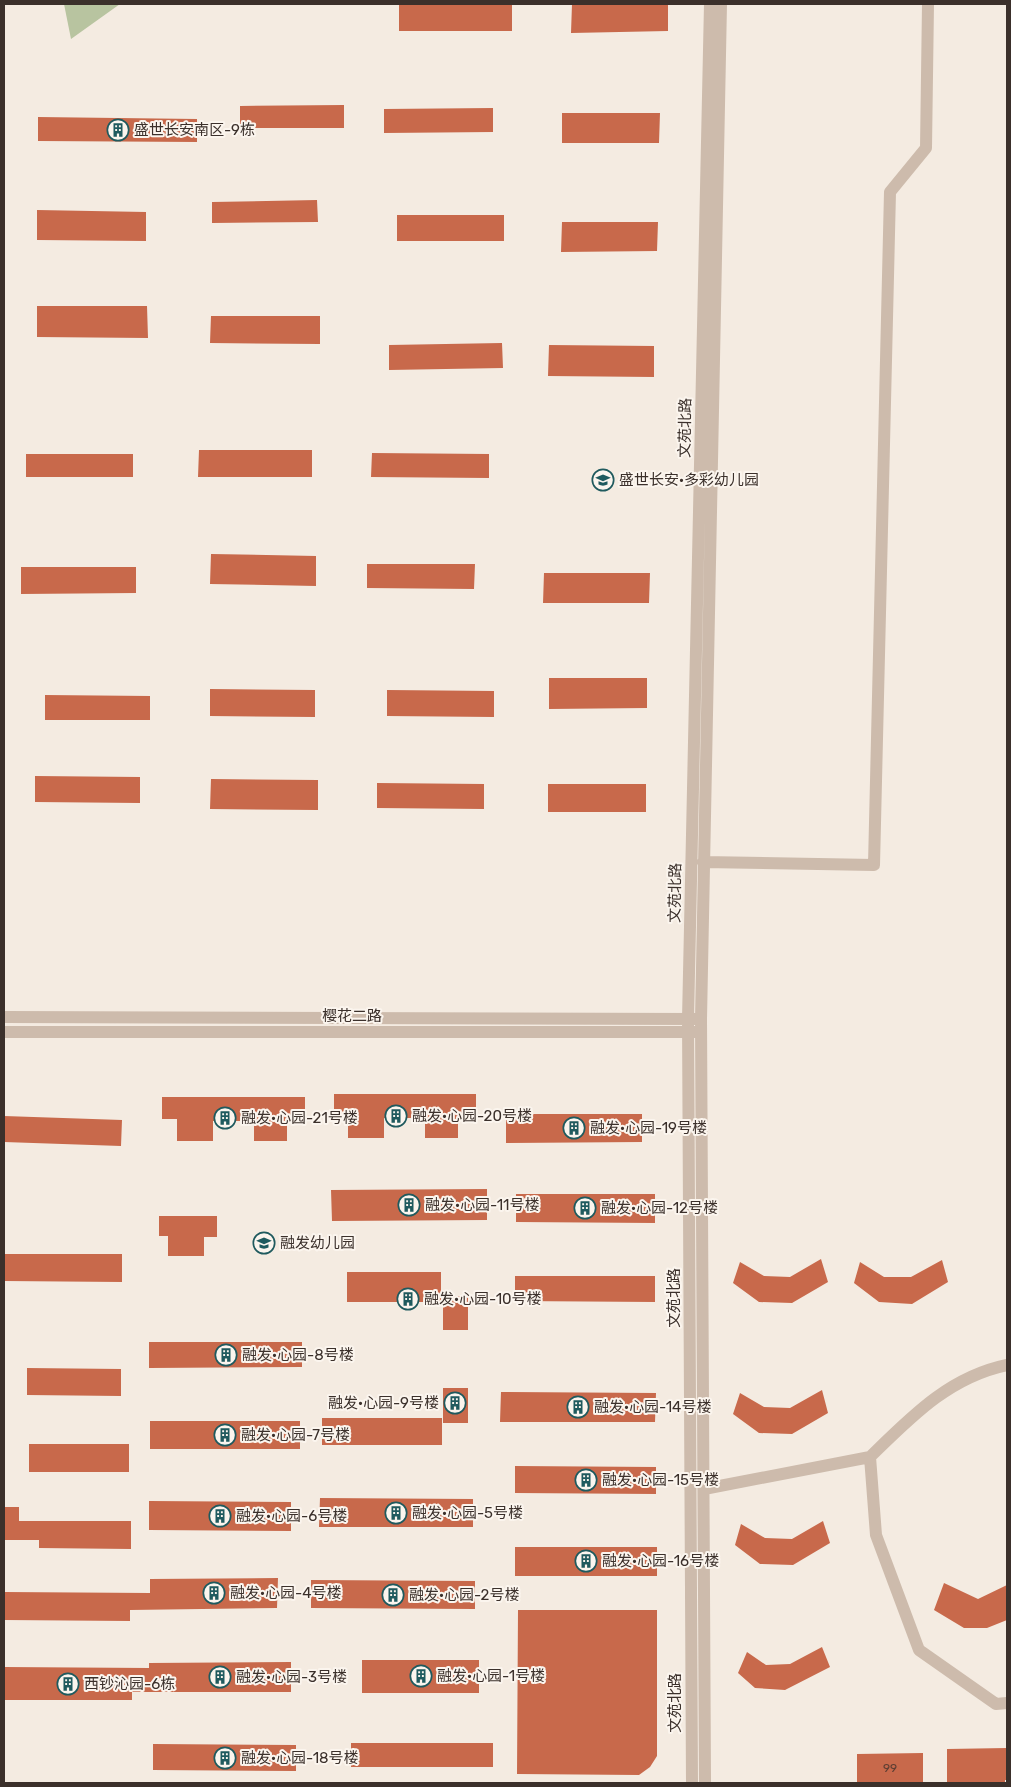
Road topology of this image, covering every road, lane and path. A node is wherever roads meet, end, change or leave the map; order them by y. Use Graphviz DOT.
graph roads {
  1 [pos="710,4"];
  2 [pos="721,4"];
  3 [pos="928,4"];
  4 [pos="703,862"];
  5 [pos="4,1018"];
  6 [pos="695,1026"];
  7 [pos="4,1032"];
  8 [pos="1007,1365"];
  9 [pos="870,1457"];
  10 [pos="704,1489"];
  11 [pos="1007,1703"];
  12 [pos="692,1783"];
  13 [pos="705,1783"];
  1 -- 6 [label="street, 文苑北路"];
  2 -- 4 [label="street, 文苑北路"];
  3 -- 4 [label="street"];
  4 -- 6 [label="street, 文苑北路"];
  5 -- 6 [label="street, 樱花二路"];
  6 -- 7 [label="street, 樱花二路"];
  6 -- 10 [label="street, 文苑北路"];
  6 -- 12 [label="street, 文苑北路"];
  8 -- 9 [label="street"];
  9 -- 10 [label="street"];
  9 -- 11 [label="street"];
  10 -- 13 [label="street, 文苑北路"];
}
